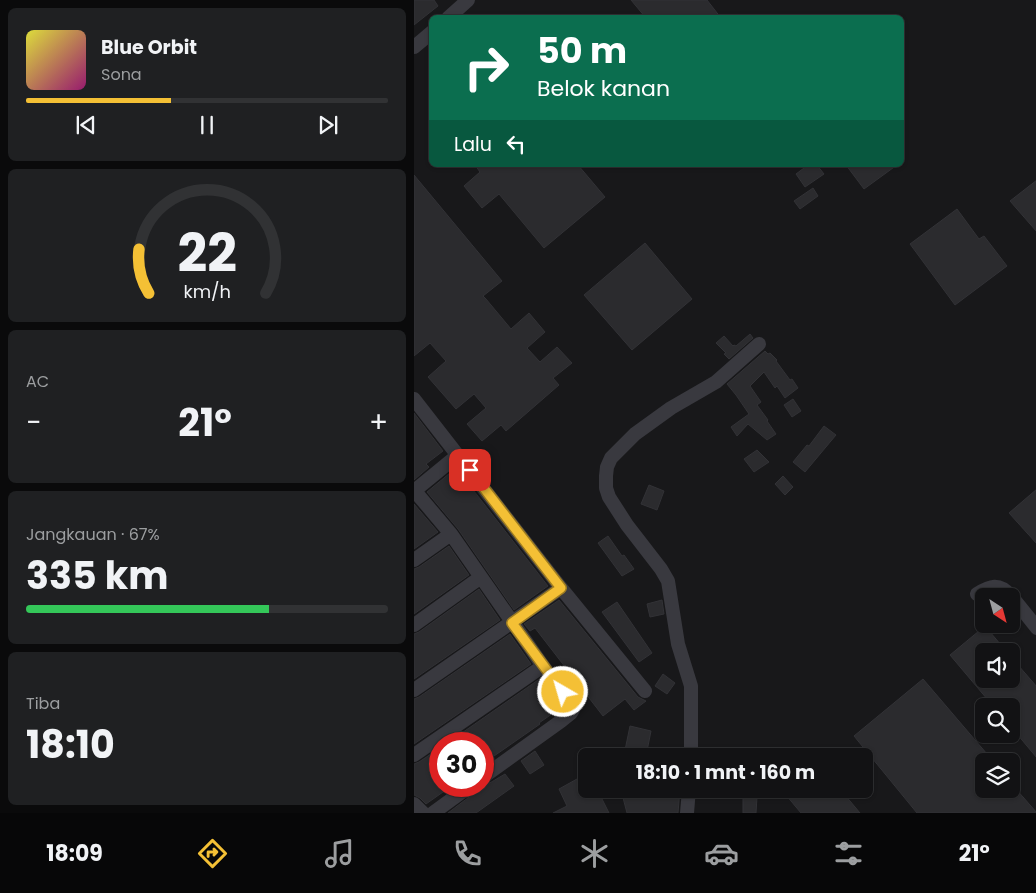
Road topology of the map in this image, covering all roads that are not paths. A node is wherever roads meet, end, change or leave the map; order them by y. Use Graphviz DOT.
graph roads {
  1 [pos="468,0"];
  2 [pos="451,15"];
  3 [pos="429,35"];
  4 [pos="414,48"];
  5 [pos="759,344"];
  6 [pos="414,399"];
  7 [pos="458,455"];
  8 [pos="414,491"];
  9 [pos="451,534"];
  10 [pos="414,560"];
  11 [pos="481,577"];
  12 [pos="561,588"];
  13 [pos="987,588"];
  14 [pos="1003,588"];
  15 [pos="1020,608"];
  16 [pos="512,623"];
  17 [pos="414,625"];
  18 [pos="1036,628"];
  19 [pos="543,666"];
  20 [pos="414,690"];
  21 [pos="645,691"];
  22 [pos="691,748"];
  23 [pos="414,755"];
  24 [pos="494,769"];
  25 [pos="455,797"];
  26 [pos="688,798"];
  27 [pos="414,804"];
  28 [pos="423,813"];
  29 [pos="433,813"];
  30 [pos="687,813"];
  1 -- 2 [label="street"];
  3 -- 4 [label="street"];
  5 -- 22 [label="street"];
  6 -- 7 [label="street"];
  7 -- 8 [label="street"];
  7 -- 12 [label="street"];
  8 -- 9 [label="street"];
  9 -- 10 [label="street"];
  9 -- 11 [label="street"];
  11 -- 16 [label="street"];
  11 -- 17 [label="street"];
  12 -- 16 [label="street"];
  12 -- 21 [label="street"];
  13 -- 14 [label="street"];
  15 -- 18 [label="street"];
  16 -- 19 [label="street"];
  16 -- 20 [label="street"];
  19 -- 23 [label="street"];
  19 -- 24 [label="street"];
  25 -- 29 [label="street"];
  26 -- 30 [label="street"];
  27 -- 28 [label="street"];
}
